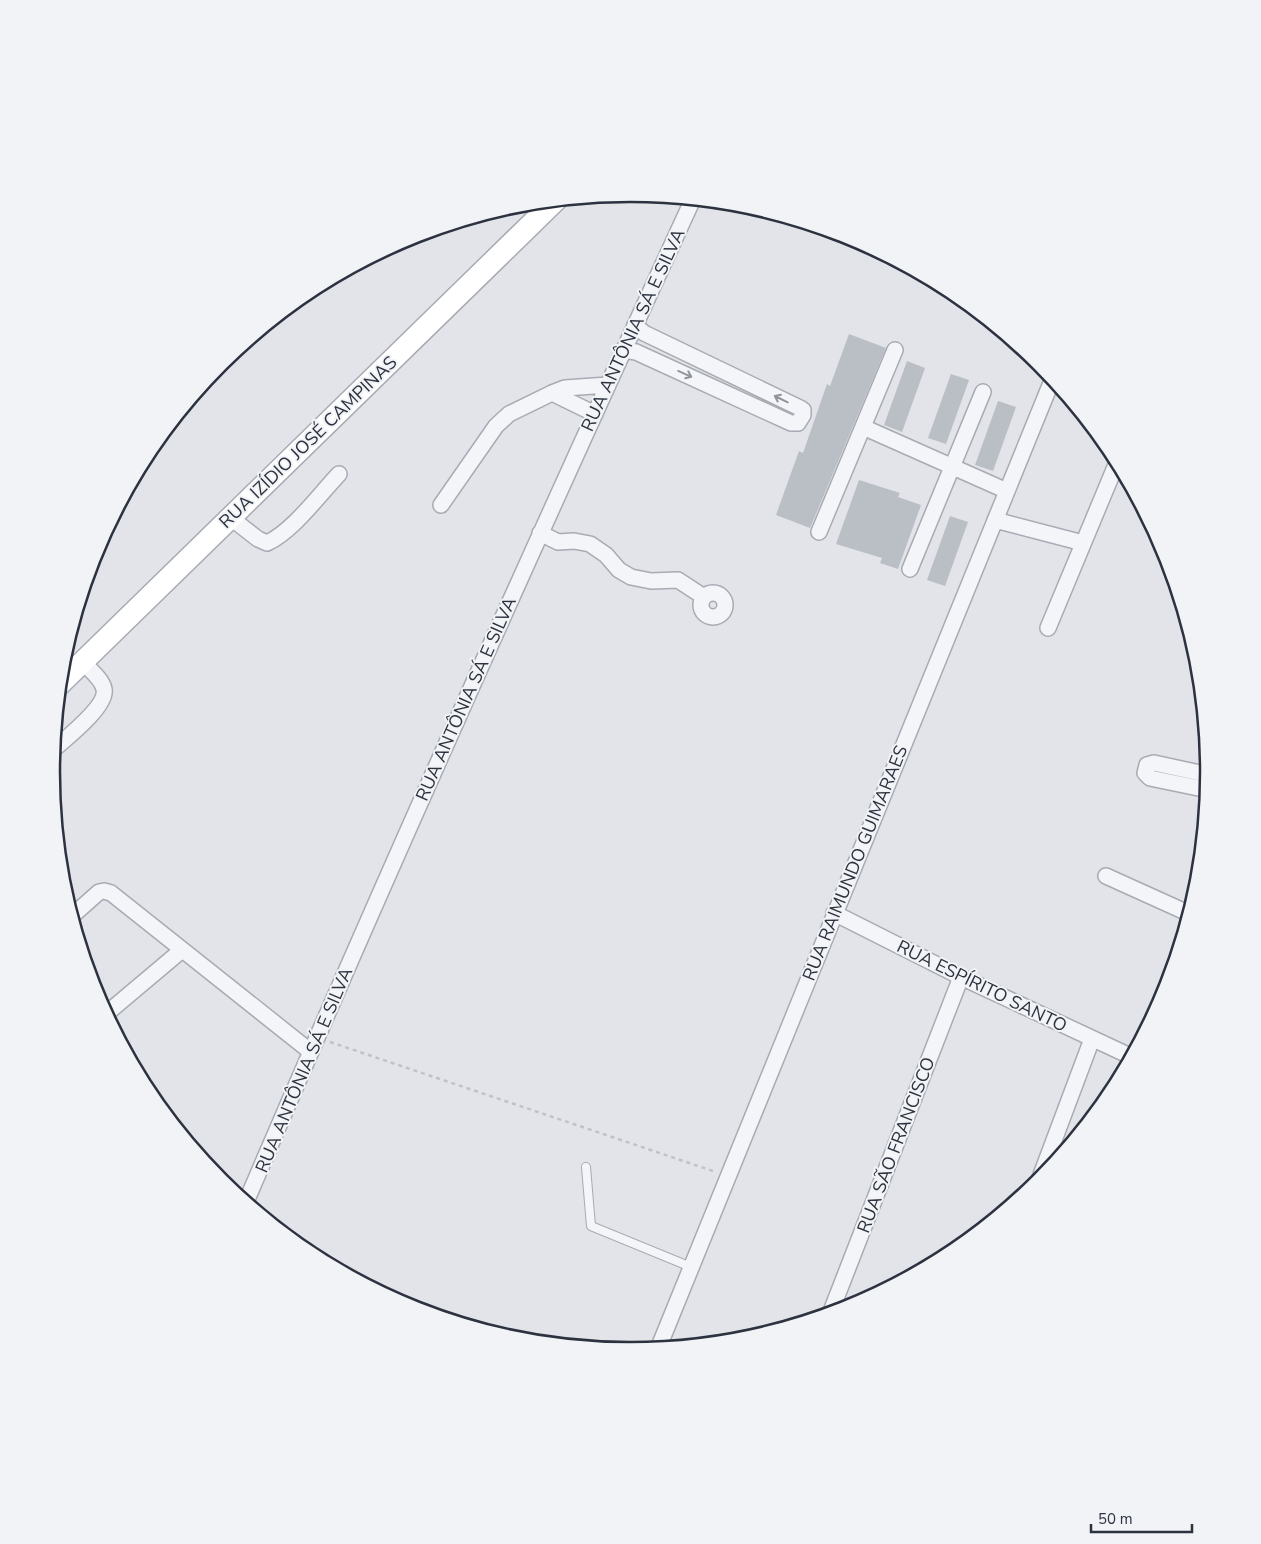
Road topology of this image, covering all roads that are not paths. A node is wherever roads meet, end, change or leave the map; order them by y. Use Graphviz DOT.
graph roads {
  1 [pos="690,205"];
  2 [pos="549,207"];
  3 [pos="635,326"];
  4 [pos="673,347"];
  5 [pos="624,350"];
  6 [pos="895,350"];
  7 [pos="665,365"];
  8 [pos="740,379"];
  9 [pos="608,385"];
  10 [pos="1050,386"];
  11 [pos="983,392"];
  12 [pos="552,393"];
  13 [pos="732,396"];
  14 [pos="595,414"];
  15 [pos="863,427"];
  16 [pos="954,466"];
  17 [pos="1114,469"];
  18 [pos="338,474"];
  19 [pos="1007,491"];
  20 [pos="440,505"];
  21 [pos="231,518"];
  22 [pos="995,520"];
  23 [pos="820,532"];
  24 [pos="540,533"];
  25 [pos="1083,543"];
  26 [pos="910,569"];
  27 [pos="704,597"];
  28 [pos="1048,628"];
  29 [pos="83,662"];
  30 [pos="69,676"];
  31 [pos="61,743"];
  32 [pos="1201,775"];
  33 [pos="1201,787"];
  34 [pos="1106,876"];
  35 [pos="77,911"];
  36 [pos="1184,911"];
  37 [pos="834,913"];
  38 [pos="182,950"];
  39 [pos="961,977"];
  40 [pos="112,1009"];
  41 [pos="1092,1039"];
  42 [pos="314,1045"];
  43 [pos="1126,1054"];
  44 [pos="1046,1162"];
  45 [pos="586,1167"];
  46 [pos="249,1196"];
  47 [pos="691,1267"];
  48 [pos="834,1305"];
  49 [pos="661,1341"];
  1 -- 3 [label="street, RUA ANTÔNIA SÁ E SILVA"];
  2 -- 21 [label="street, RUA IZÍDIO JOSÉ CAMPINAS"];
  3 -- 4 [label="street"];
  3 -- 5 [label="street, RUA ANTÔNIA SÁ E SILVA"];
  4 -- 7 [label="street"];
  4 -- 8 [label="street"];
  5 -- 7 [label="street"];
  5 -- 9 [label="street, RUA ANTÔNIA SÁ E SILVA"];
  6 -- 15 [label="street"];
  7 -- 13 [label="street, one-way"];
  8 -- 13 [label="street"];
  13 -- 8 [label="street, one-way"];
  9 -- 12 [label="street"];
  9 -- 14 [label="street, RUA ANTÔNIA SÁ E SILVA"];
  10 -- 19 [label="street, RUA RAIMUNDO GUIMARAES"];
  11 -- 16 [label="street"];
  12 -- 14 [label="street"];
  12 -- 20 [label="street"];
  14 -- 24 [label="street, RUA ANTÔNIA SÁ E SILVA"];
  15 -- 16 [label="street"];
  15 -- 23 [label="street"];
  16 -- 19 [label="street"];
  16 -- 26 [label="street"];
  17 -- 25 [label="street"];
  18 -- 21 [label="street"];
  19 -- 22 [label="street, RUA RAIMUNDO GUIMARAES"];
  21 -- 29 [label="street, RUA IZÍDIO JOSÉ CAMPINAS"];
  22 -- 25 [label="street"];
  22 -- 37 [label="street, RUA RAIMUNDO GUIMARAES"];
  24 -- 27 [label="street"];
  24 -- 42 [label="street, RUA ANTÔNIA SÁ E SILVA"];
  25 -- 28 [label="street"];
  29 -- 30 [label="street, RUA IZÍDIO JOSÉ CAMPINAS"];
  29 -- 31 [label="street"];
  32 -- 33 [label="street"];
  34 -- 36 [label="street"];
  35 -- 38 [label="street"];
  37 -- 39 [label="street, RUA ESPÍRITO SANTO"];
  37 -- 47 [label="street, RUA RAIMUNDO GUIMARAES"];
  38 -- 40 [label="street"];
  38 -- 42 [label="street"];
  39 -- 41 [label="street, RUA ESPÍRITO SANTO"];
  39 -- 48 [label="street, RUA SÃO FRANCISCO"];
  41 -- 43 [label="street, RUA ESPÍRITO SANTO"];
  41 -- 44 [label="street"];
  42 -- 46 [label="street, RUA ANTÔNIA SÁ E SILVA"];
  45 -- 47 [label="lane"];
  47 -- 49 [label="street, RUA RAIMUNDO GUIMARAES"];
}
